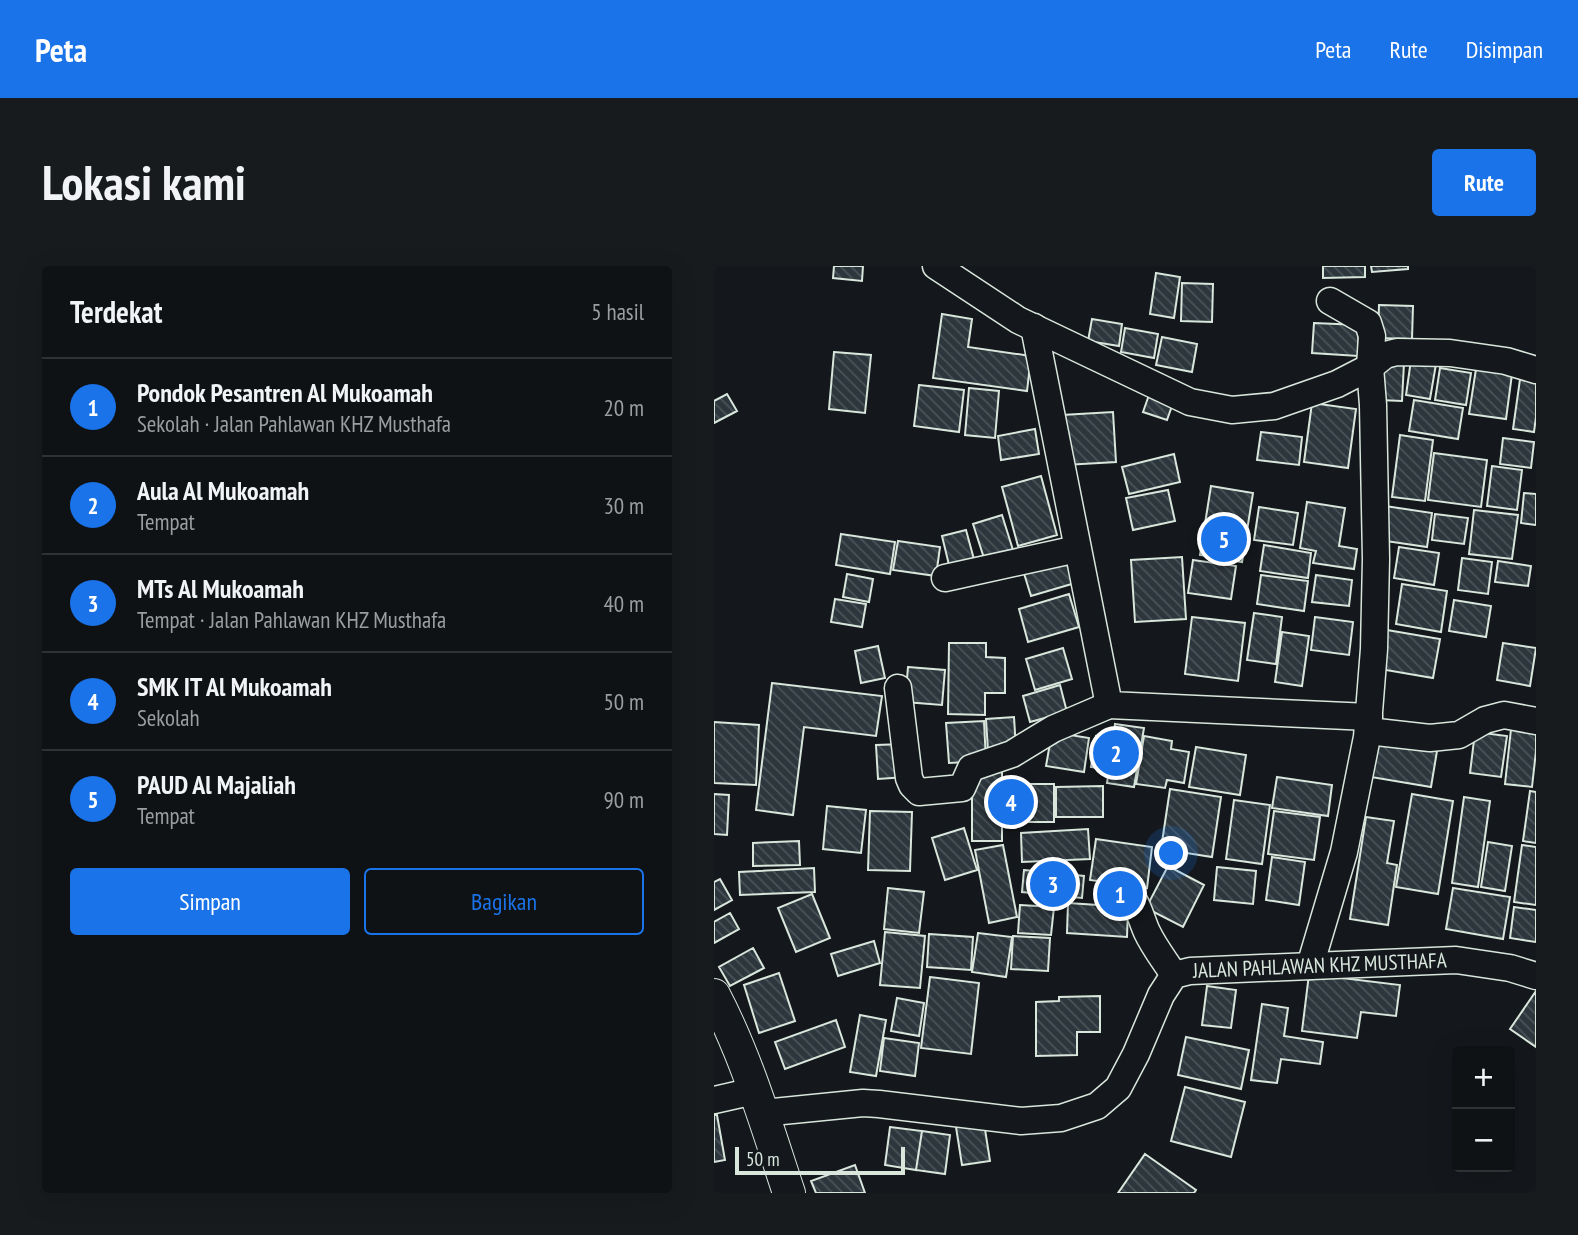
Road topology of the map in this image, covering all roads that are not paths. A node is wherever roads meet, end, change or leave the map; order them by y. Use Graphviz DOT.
graph roads {
  1 [pos="936,266"];
  2 [pos="1330,302"];
  3 [pos="1034,327"];
  4 [pos="1370,368"];
  5 [pos="1536,370"];
  6 [pos="1077,549"];
  7 [pos="945,578"];
  8 [pos="898,688"];
  9 [pos="1109,705"];
  10 [pos="1536,721"];
  11 [pos="1368,724"];
  12 [pos="1134,901"];
  13 [pos="1310,966"];
  14 [pos="1174,975"];
  15 [pos="1536,976"];
  16 [pos="714,995"];
  17 [pos="714,1100"];
  18 [pos="758,1102"];
  19 [pos="789,1193"];
  1 -- 3 [label="street"];
  2 -- 4 [label="street"];
  3 -- 4 [label="street"];
  3 -- 6 [label="street"];
  4 -- 5 [label="street"];
  4 -- 11 [label="street"];
  6 -- 7 [label="street"];
  6 -- 9 [label="street"];
  8 -- 9 [label="street"];
  9 -- 11 [label="street"];
  10 -- 11 [label="street"];
  11 -- 13 [label="street"];
  12 -- 14 [label="street"];
  13 -- 14 [label="street, JALAN PAHLAWAN KHZ MUSTHAFA"];
  13 -- 15 [label="street, JALAN PAHLAWAN KHZ MUSTHAFA"];
  14 -- 18 [label="street, JALAN PAHLAWAN KHZ MUSTHAFA"];
  16 -- 18 [label="main road"];
  17 -- 18 [label="street, JALAN PAHLAWAN KHZ MUSTHAFA"];
  18 -- 19 [label="main road"];
}
